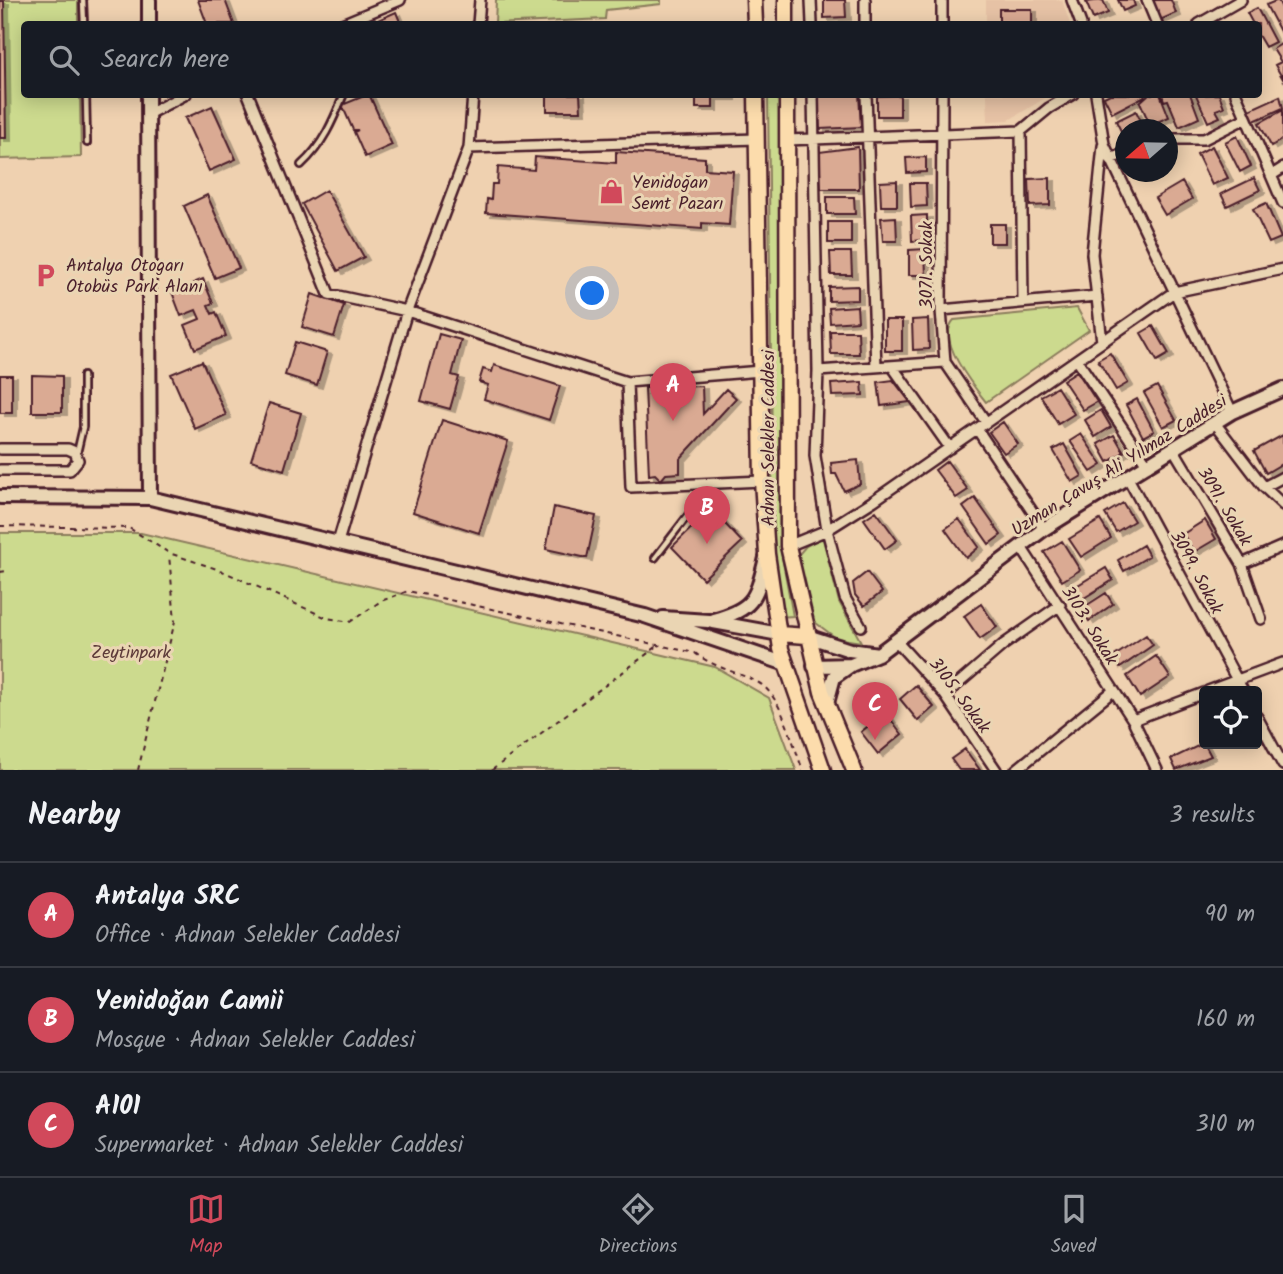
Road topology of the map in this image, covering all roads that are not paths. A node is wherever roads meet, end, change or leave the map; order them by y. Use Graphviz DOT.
graph roads {
  1 [pos="83,0"];
  2 [pos="149,0"];
  3 [pos="400,0"];
  4 [pos="480,0"];
  5 [pos="754,0"];
  6 [pos="786,0"];
  7 [pos="811,0"];
  8 [pos="865,0"];
  9 [pos="942,0"];
  10 [pos="1072,0"];
  11 [pos="1147,0"];
  12 [pos="1241,0"];
  13 [pos="84,21"];
  14 [pos="149,21"];
  15 [pos="350,21"];
  16 [pos="478,21"];
  17 [pos="755,21"];
  18 [pos="786,21"];
  19 [pos="812,21"];
  20 [pos="865,21"];
  21 [pos="942,21"];
  22 [pos="1080,21"];
  23 [pos="1156,21"];
  24 [pos="1208,21"];
  25 [pos="86,98"];
  26 [pos="148,98"];
  27 [pos="178,98"];
  28 [pos="249,98"];
  29 [pos="342,98"];
  30 [pos="473,98"];
  31 [pos="756,98"];
  32 [pos="787,98"];
  33 [pos="813,98"];
  34 [pos="866,98"];
  35 [pos="942,98"];
  36 [pos="1066,98"];
  37 [pos="1097,98"];
  38 [pos="1238,98"];
  39 [pos="148,114"];
  40 [pos="1246,118"];
  41 [pos="1020,131"];
  42 [pos="943,134"];
  43 [pos="866,137"];
  44 [pos="757,139"];
  45 [pos="814,139"];
  46 [pos="1178,139"];
  47 [pos="787,140"];
  48 [pos="87,143"];
  49 [pos="1104,144"];
  50 [pos="469,148"];
  51 [pos="1115,157"];
  52 [pos="1110,159"];
  53 [pos="301,165"];
  54 [pos="1283,168"];
  55 [pos="1272,175"];
  56 [pos="1283,203"];
  57 [pos="1283,269"];
  58 [pos="1174,292"];
  59 [pos="1097,296"];
  60 [pos="1023,301"];
  61 [pos="941,310"];
  62 [pos="407,311"];
  63 [pos="1102,342"];
  64 [pos="1077,360"];
  65 [pos="945,362"];
  66 [pos="892,366"];
  67 [pos="876,367"];
  68 [pos="761,371"];
  69 [pos="818,371"];
  70 [pos="83,376"];
  71 [pos="627,382"];
  72 [pos="1283,389"];
  73 [pos="1232,412"];
  74 [pos="986,422"];
  75 [pos="1215,423"];
  76 [pos="977,429"];
  77 [pos="950,448"];
  78 [pos="0,449"];
  79 [pos="1174,450"];
  80 [pos="77,454"];
  81 [pos="1149,466"];
  82 [pos="0,470"];
  83 [pos="1283,477"];
  84 [pos="1128,478"];
  85 [pos="762,481"];
  86 [pos="713,483"];
  87 [pos="1264,487"];
  88 [pos="0,497"];
  89 [pos="150,498"];
  90 [pos="1283,505"];
  91 [pos="1044,529"];
  92 [pos="827,530"];
  93 [pos="338,542"];
  94 [pos="788,546"];
  95 [pos="1283,546"];
  96 [pos="1021,547"];
  97 [pos="767,554"];
  98 [pos="655,558"];
  99 [pos="1242,564"];
  100 [pos="1060,606"];
  101 [pos="645,617"];
  102 [pos="1261,619"];
  103 [pos="708,621"];
  104 [pos="861,626"];
  105 [pos="779,634"];
  106 [pos="807,636"];
  107 [pos="896,641"];
  108 [pos="878,654"];
  109 [pos="1283,663"];
  110 [pos="786,664"];
  111 [pos="814,666"];
  112 [pos="852,666"];
  113 [pos="1237,680"];
  114 [pos="1222,686"];
  115 [pos="1240,686"];
  116 [pos="1113,691"];
  117 [pos="945,695"];
  118 [pos="1199,695"];
  119 [pos="827,703"];
  120 [pos="1133,720"];
  121 [pos="1262,726"];
  122 [pos="1283,765"];
  123 [pos="823,770"];
  124 [pos="854,770"];
  125 [pos="996,770"];
  126 [pos="1016,770"];
  127 [pos="1157,770"];
  1 -- 13 [label="lane"];
  2 -- 14 [label="street"];
  3 -- 15 [label="street"];
  4 -- 16 [label="street"];
  5 -- 17 [label="main road"];
  6 -- 18 [label="main road"];
  7 -- 19 [label="street"];
  8 -- 20 [label="street"];
  9 -- 21 [label="street"];
  10 -- 22 [label="street"];
  11 -- 23 [label="street"];
  12 -- 24 [label="street"];
  25 -- 48 [label="lane"];
  26 -- 39 [label="street"];
  27 -- 39 [label="street"];
  28 -- 62 [label="street"];
  29 -- 53 [label="lane"];
  30 -- 50 [label="street"];
  31 -- 44 [label="main road, Adnan Selekler Caddesi"];
  32 -- 47 [label="main road, Adnan Selekler Caddesi"];
  33 -- 45 [label="street"];
  34 -- 43 [label="street"];
  35 -- 42 [label="street, 3071. Sokak"];
  36 -- 41 [label="street"];
  37 -- 49 [label="street"];
  38 -- 40 [label="street"];
  39 -- 89 [label="street"];
  40 -- 46 [label="street"];
  40 -- 55 [label="street"];
  41 -- 42 [label="street"];
  41 -- 60 [label="street"];
  42 -- 43 [label="street"];
  42 -- 61 [label="street, 3071. Sokak"];
  43 -- 45 [label="street"];
  43 -- 67 [label="street"];
  44 -- 50 [label="street"];
  44 -- 68 [label="main road, Adnan Selekler Caddesi"];
  45 -- 47 [label="street"];
  45 -- 69 [label="street"];
  47 -- 94 [label="main road, Adnan Selekler Caddesi"];
  49 -- 52 [label="street"];
  49 -- 59 [label="street"];
  50 -- 62 [label="street"];
  51 -- 52 [label="street"];
  52 -- 58 [label="street"];
  54 -- 55 [label="street"];
  55 -- 56 [label="street"];
  57 -- 58 [label="street"];
  58 -- 63 [label="street"];
  58 -- 73 [label="street"];
  59 -- 60 [label="street"];
  59 -- 63 [label="street"];
  60 -- 61 [label="street"];
  61 -- 65 [label="street, 3071. Sokak"];
  62 -- 71 [label="street"];
  62 -- 93 [label="street"];
  63 -- 64 [label="street"];
  64 -- 74 [label="street"];
  64 -- 81 [label="street"];
  65 -- 66 [label="street"];
  65 -- 74 [label="street, 3071. Sokak"];
  66 -- 67 [label="street"];
  66 -- 77 [label="street"];
  67 -- 69 [label="street"];
  68 -- 71 [label="street"];
  68 -- 85 [label="main road, Adnan Selekler Caddesi"];
  69 -- 92 [label="street"];
  70 -- 80 [label="lane"];
  71 -- 86 [label="street"];
  72 -- 73 [label="street, Uzman Çavuş Ali Yılmaz Caddesi"];
  73 -- 75 [label="street, Uzman Çavuş Ali Yılmaz Caddesi"];
  74 -- 76 [label="street"];
  75 -- 79 [label="street, Uzman Çavuş Ali Yılmaz Caddesi"];
  75 -- 87 [label="street"];
  76 -- 77 [label="street"];
  76 -- 91 [label="street"];
  77 -- 92 [label="street"];
  78 -- 80 [label="street"];
  79 -- 81 [label="street, Uzman Çavuş Ali Yılmaz Caddesi"];
  79 -- 99 [label="street, 3091. Sokak"];
  80 -- 82 [label="street"];
  81 -- 84 [label="street, Uzman Çavuş Ali Yılmaz Caddesi"];
  83 -- 87 [label="street"];
  84 -- 91 [label="street, Uzman Çavuş Ali Yılmaz Caddesi"];
  84 -- 113 [label="street, 3099. Sokak"];
  85 -- 86 [label="street"];
  85 -- 97 [label="main road, Adnan Selekler Caddesi"];
  86 -- 98 [label="lane"];
  87 -- 90 [label="street"];
  88 -- 89 [label="street, Adnan Selekler Caddesi"];
  89 -- 93 [label="street, Adnan Selekler Caddesi"];
  91 -- 96 [label="street, Uzman Çavuş Ali Yılmaz Caddesi"];
  92 -- 94 [label="street"];
  92 -- 104 [label="street"];
  93 -- 101 [label="street, Adnan Selekler Caddesi"];
  94 -- 106 [label="main road, Adnan Selekler Caddesi"];
  95 -- 99 [label="street"];
  96 -- 100 [label="street, 3103. Sokak"];
  96 -- 107 [label="street, Uzman Çavuş Ali Yılmaz Caddesi"];
  97 -- 103 [label="street, Adnan Selekler Caddesi"];
  97 -- 105 [label="main road, Adnan Selekler Caddesi"];
  99 -- 102 [label="street, 3091. Sokak"];
  100 -- 116 [label="street, 3103. Sokak"];
  100 -- 117 [label="street"];
  101 -- 103 [label="street, Adnan Selekler Caddesi"];
  101 -- 110 [label="street, Adnan Selekler Caddesi"];
  103 -- 105 [label="street, Adnan Selekler Caddesi"];
  105 -- 106 [label="main road"];
  105 -- 110 [label="main road, Adnan Selekler Caddesi"];
  106 -- 108 [label="street"];
  106 -- 111 [label="main road, Adnan Selekler Caddesi"];
  107 -- 108 [label="street, Uzman Çavuş Ali Yılmaz Caddesi"];
  107 -- 117 [label="street, 3105. Sokak"];
  108 -- 112 [label="street, Uzman Çavuş Ali Yılmaz Caddesi"];
  109 -- 113 [label="street"];
  110 -- 111 [label="main road"];
  110 -- 123 [label="main road, Adnan Selekler Caddesi"];
  111 -- 112 [label="street"];
  111 -- 119 [label="main road, Adnan Selekler Caddesi"];
  112 -- 119 [label="street"];
  113 -- 114 [label="street"];
  113 -- 115 [label="street, 3099. Sokak"];
  116 -- 120 [label="street, 3103. Sokak"];
  116 -- 126 [label="street"];
  117 -- 125 [label="street, 3105. Sokak"];
  118 -- 120 [label="street"];
  119 -- 124 [label="main road, Adnan Selekler Caddesi"];
  120 -- 127 [label="street, 3103. Sokak"];
  121 -- 122 [label="street"];
}
